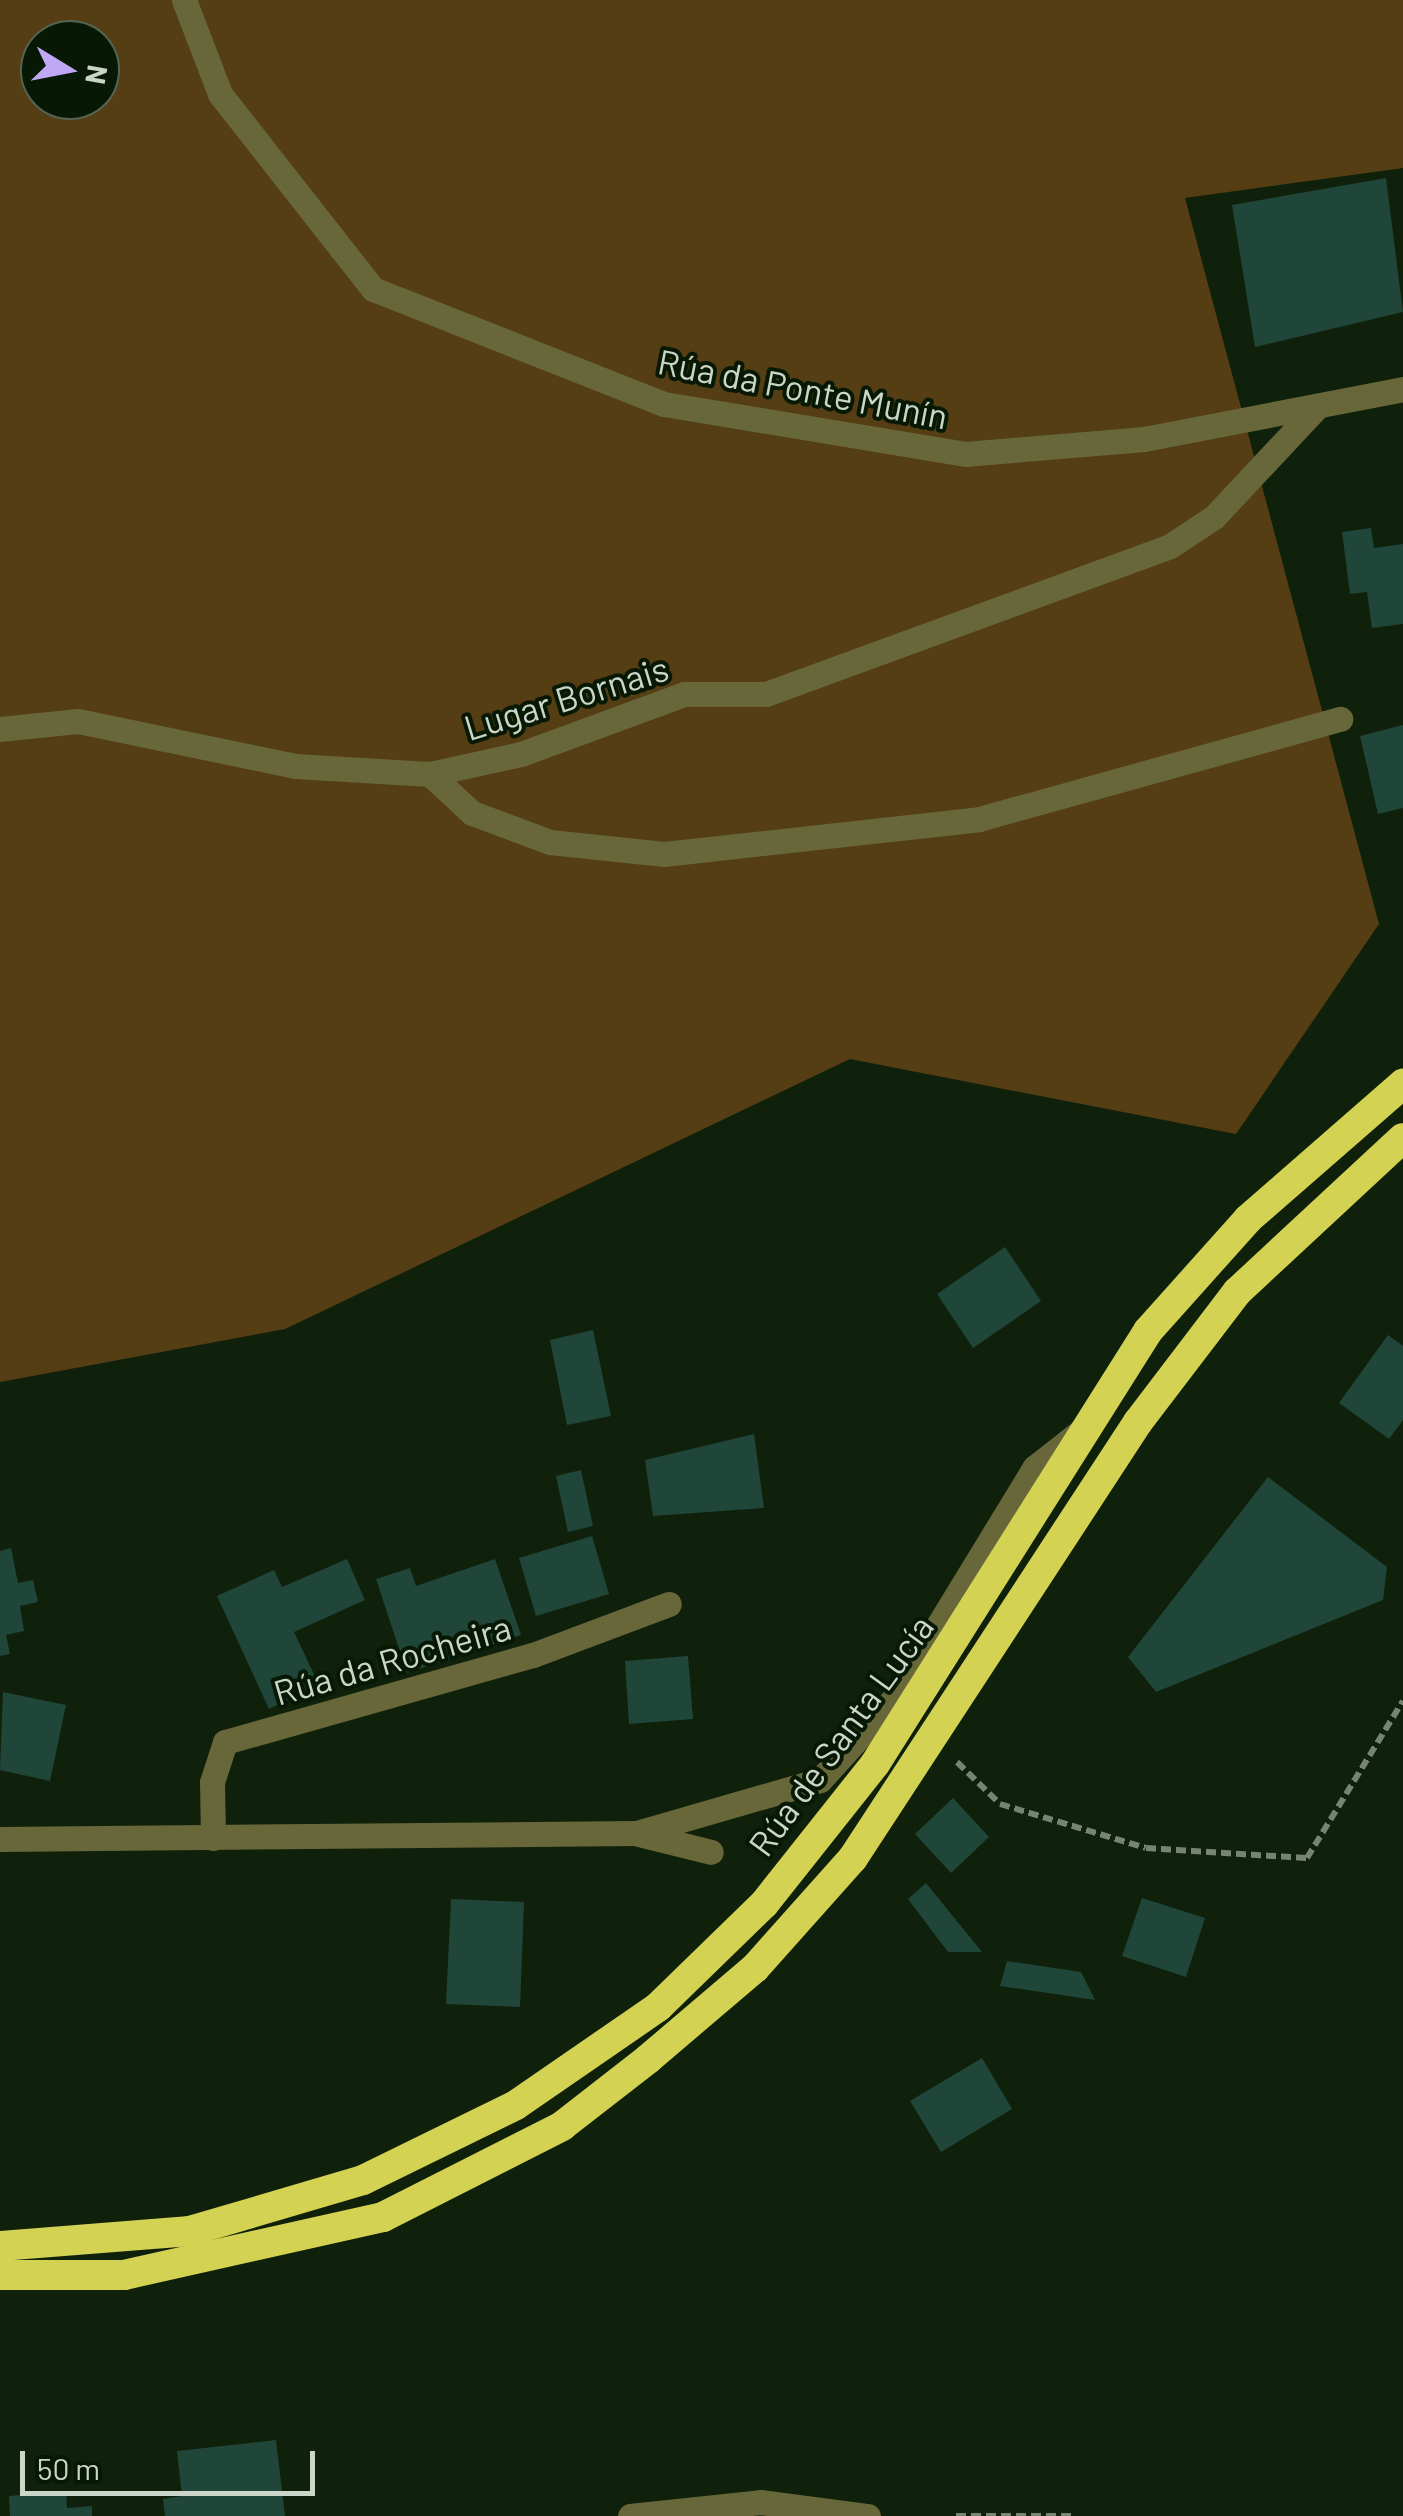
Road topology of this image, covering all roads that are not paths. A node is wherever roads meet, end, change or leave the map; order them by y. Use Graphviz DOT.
graph roads {
  1 [pos="184,0"];
  2 [pos="1403,389"];
  3 [pos="1316,408"];
  4 [pos="1340,720"];
  5 [pos="0,728"];
  6 [pos="430,774"];
  7 [pos="1403,1084"];
  8 [pos="1403,1138"];
  9 [pos="1086,1427"];
  10 [pos="669,1604"];
  11 [pos="635,1833"];
  12 [pos="213,1838"];
  13 [pos="0,1840"];
  14 [pos="711,1852"];
  15 [pos="0,2246"];
  16 [pos="0,2275"];
  17 [pos="630,2516"];
  18 [pos="868,2516"];
  1 -- 3 [label="street, Rúa da Ponte Munín"];
  2 -- 3 [label="street, Rúa da Ponte Munín"];
  3 -- 6 [label="street, Lugar Bornais"];
  4 -- 6 [label="street"];
  5 -- 6 [label="street, Lugar Bornais"];
  7 -- 9 [label="highway, Rúa de Santa Lucía"];
  8 -- 16 [label="highway, Rúa de Santa Lucía"];
  9 -- 11 [label="street"];
  9 -- 15 [label="highway, Rúa de Santa Lucía"];
  10 -- 12 [label="street, Rúa da Rocheira"];
  11 -- 12 [label="street"];
  11 -- 14 [label="street"];
  12 -- 13 [label="street"];
  17 -- 18 [label="street"];
}
